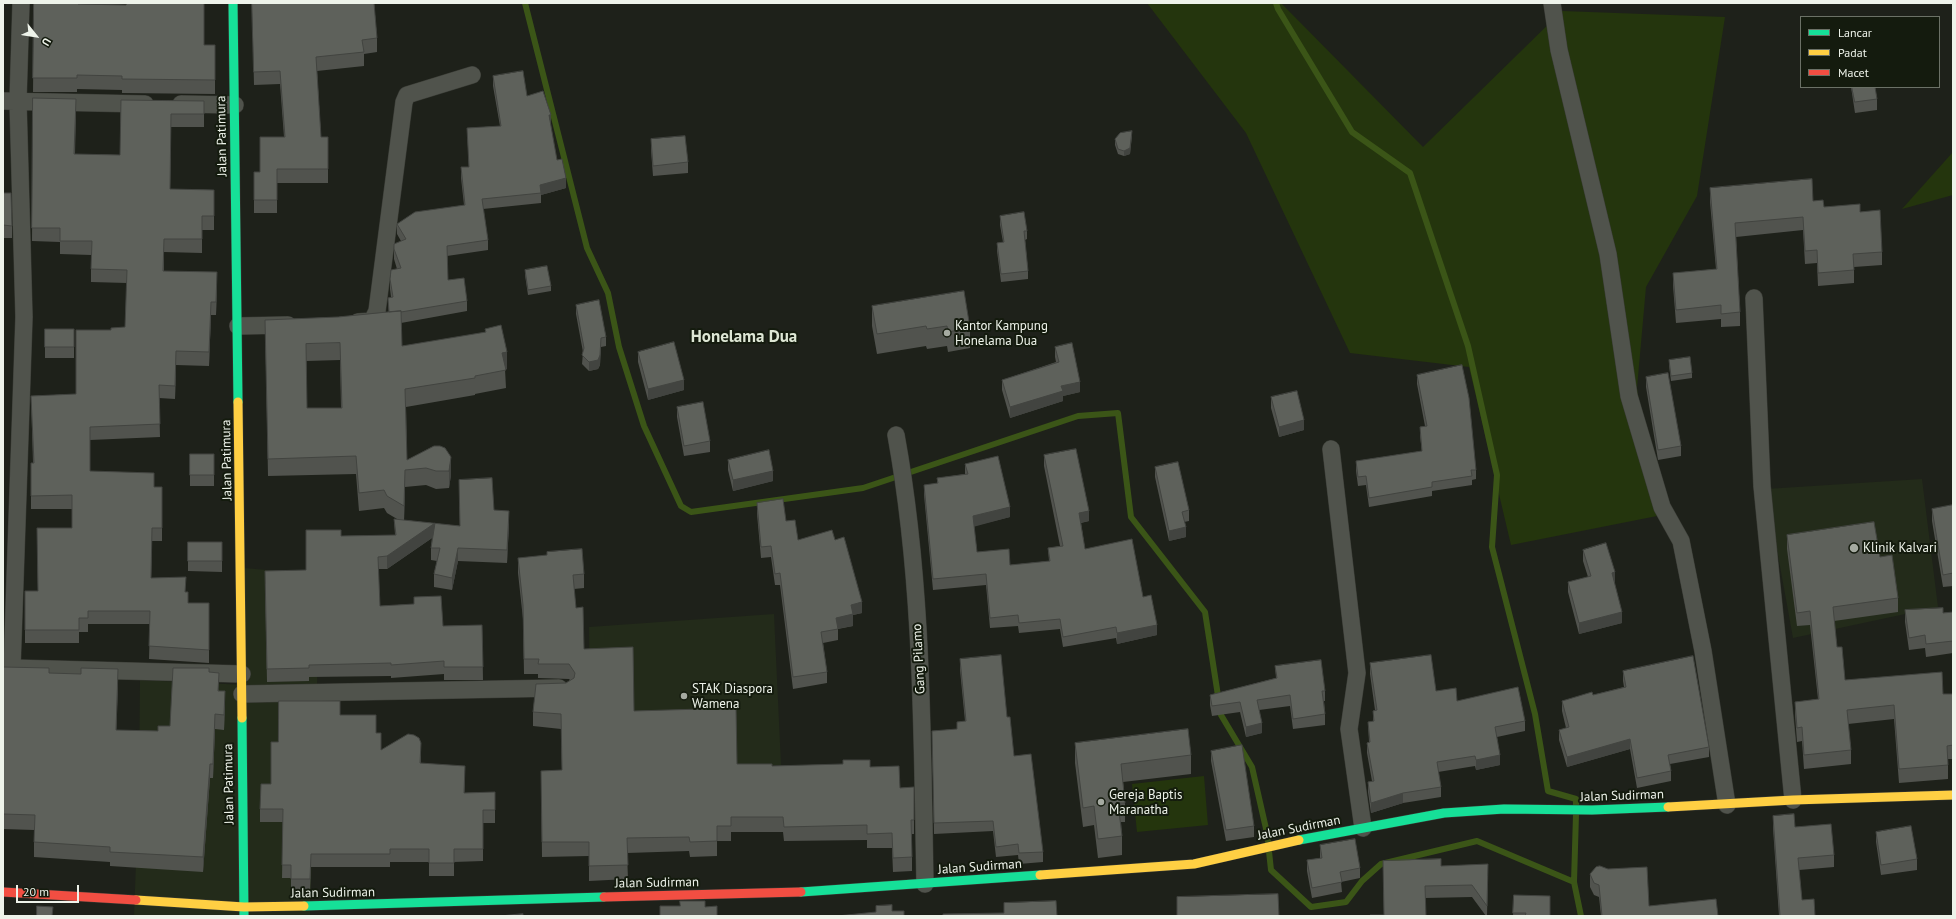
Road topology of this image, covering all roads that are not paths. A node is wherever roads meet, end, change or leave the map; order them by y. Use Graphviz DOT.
graph roads {
  1 [pos="21,3"];
  2 [pos="233,3"];
  3 [pos="1552,3"];
  4 [pos="472,75"];
  5 [pos="11,101"];
  6 [pos="235,105"];
  7 [pos="1754,298"];
  8 [pos="341,323"];
  9 [pos="303,325"];
  10 [pos="238,326"];
  11 [pos="896,435"];
  12 [pos="1330,449"];
  13 [pos="242,674"];
  14 [pos="565,688"];
  15 [pos="242,694"];
  16 [pos="1953,795"];
  17 [pos="1793,800"];
  18 [pos="1727,805"];
  19 [pos="1363,828"];
  20 [pos="925,884"];
  21 [pos="3,892"];
  22 [pos="244,911"];
  1 -- 5 [label="street"];
  2 -- 6 [label="street, Jalan Patimura"];
  3 -- 18 [label="street"];
  4 -- 8 [label="street"];
  5 -- 6 [label="street"];
  5 -- 13 [label="street"];
  6 -- 10 [label="street, Jalan Patimura"];
  7 -- 17 [label="street"];
  9 -- 10 [label="street"];
  10 -- 13 [label="street, Jalan Patimura"];
  11 -- 20 [label="street, Gang Pilamo"];
  12 -- 19 [label="street"];
  13 -- 15 [label="street, Jalan Patimura"];
  14 -- 15 [label="street"];
  15 -- 22 [label="street, Jalan Patimura"];
  16 -- 17 [label="street, Jalan Sudirman"];
  17 -- 18 [label="street, Jalan Sudirman"];
  18 -- 19 [label="street, Jalan Sudirman"];
  19 -- 20 [label="street, Jalan Sudirman"];
  20 -- 22 [label="street, Jalan Sudirman"];
  21 -- 22 [label="street, Jalan Sudirman"];
}
